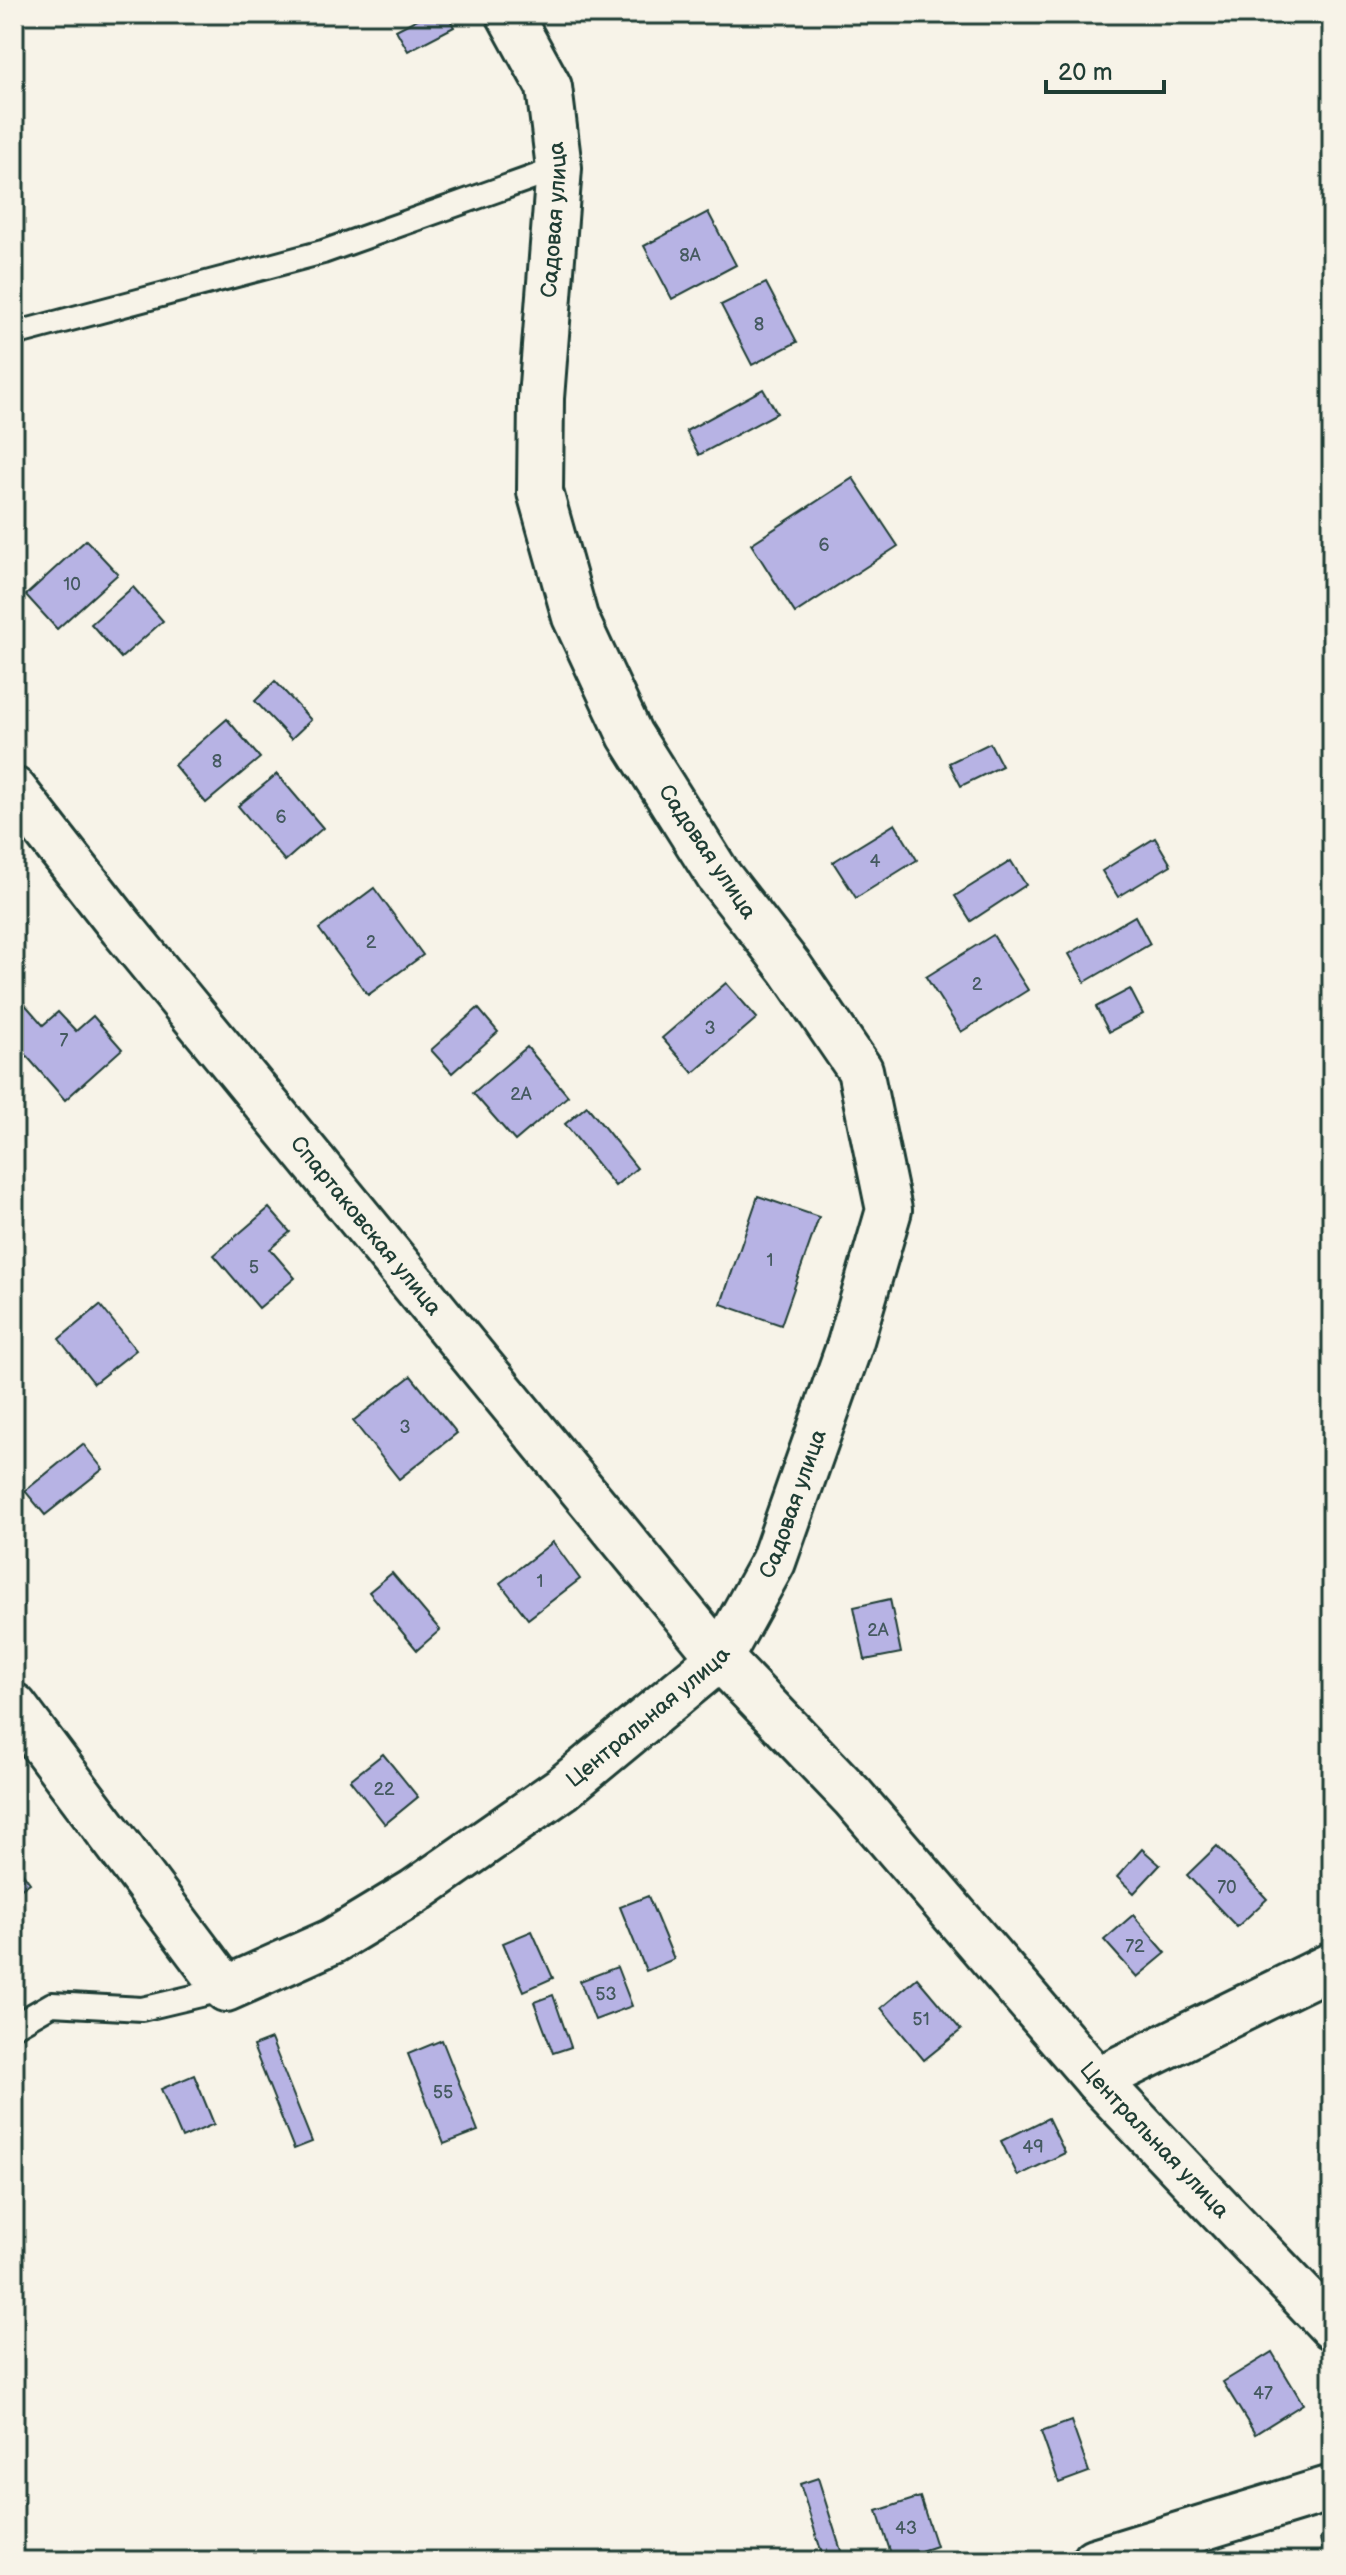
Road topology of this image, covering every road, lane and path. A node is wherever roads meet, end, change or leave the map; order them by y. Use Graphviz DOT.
graph roads {
  1 [pos="509,14"];
  2 [pos="559,168"];
  3 [pos="14,334"];
  4 [pos="14,790"];
  5 [pos="720,1658"];
  6 [pos="14,1706"];
  7 [pos="1332,1965"];
  8 [pos="226,1989"];
  9 [pos="14,2026"];
  10 [pos="1097,2080"];
  11 [pos="1332,2327"];
  12 [pos="1332,2488"];
  13 [pos="1094,2561"];
  1 -- 2 [label="street, Садовая улица"];
  2 -- 3 [label="lane"];
  2 -- 5 [label="street, Садовая улица"];
  4 -- 5 [label="street, Спартаковская улица"];
  5 -- 8 [label="street, Центральная улица"];
  5 -- 10 [label="street, Центральная улица"];
  6 -- 8 [label="street"];
  7 -- 10 [label="street"];
  8 -- 9 [label="lane"];
  10 -- 11 [label="street, Центральная улица"];
  12 -- 13 [label="street"];
}
